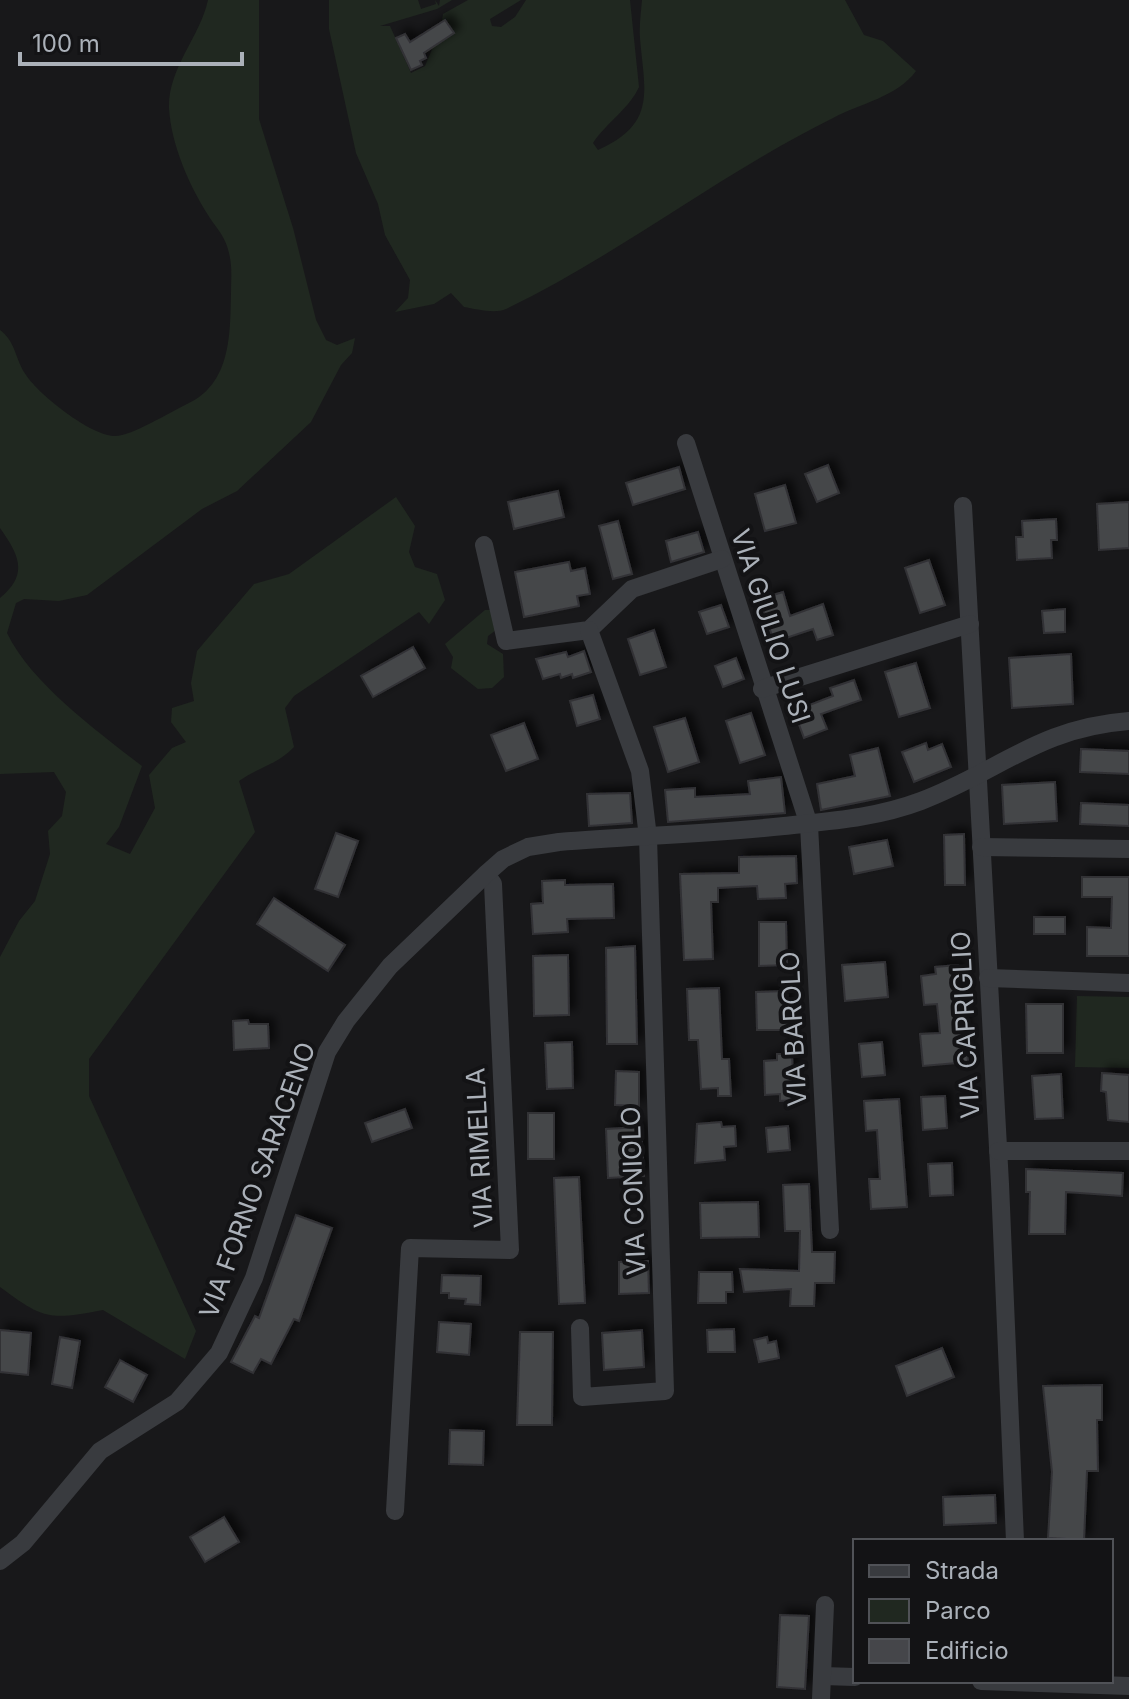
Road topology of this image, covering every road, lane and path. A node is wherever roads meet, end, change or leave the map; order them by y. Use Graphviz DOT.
graph roads {
  1 [pos="686,443"];
  2 [pos="963,506"];
  3 [pos="484,545"];
  4 [pos="722,559"];
  5 [pos="970,624"];
  6 [pos="589,630"];
  7 [pos="762,689"];
  8 [pos="1129,721"];
  9 [pos="977,773"];
  10 [pos="809,825"];
  11 [pos="648,837"];
  12 [pos="981,847"];
  13 [pos="1129,849"];
  14 [pos="486,874"];
  15 [pos="988,978"];
  16 [pos="1129,983"];
  17 [pos="998,1151"];
  18 [pos="1129,1151"];
  19 [pos="830,1230"];
  20 [pos="580,1328"];
  21 [pos="395,1511"];
  22 [pos="1015,1539"];
  23 [pos="0,1561"];
  24 [pos="825,1605"];
  25 [pos="823,1676"];
  26 [pos="853,1677"];
  27 [pos="994,1683"];
  28 [pos="1129,1686"];
  29 [pos="1021,1687"];
  30 [pos="821,1699"];
  1 -- 4 [label="street, VIA GIULIO LUSI"];
  2 -- 5 [label="street, VIA CAPRIGLIO"];
  3 -- 6 [label="street"];
  4 -- 6 [label="street"];
  4 -- 7 [label="street, VIA GIULIO LUSI"];
  5 -- 7 [label="street"];
  5 -- 9 [label="street, VIA CAPRIGLIO"];
  6 -- 11 [label="street"];
  7 -- 10 [label="street, VIA GIULIO LUSI"];
  8 -- 9 [label="street, VIA FORNO SARACENO"];
  9 -- 10 [label="street, VIA FORNO SARACENO"];
  9 -- 12 [label="street, VIA CAPRIGLIO"];
  10 -- 11 [label="street, VIA FORNO SARACENO"];
  10 -- 19 [label="street, VIA BAROLO"];
  11 -- 14 [label="street, VIA FORNO SARACENO"];
  11 -- 20 [label="street, VIA CONIOLO"];
  12 -- 13 [label="street"];
  12 -- 15 [label="street, VIA CAPRIGLIO"];
  14 -- 21 [label="street, VIA RIMELLA"];
  14 -- 23 [label="street, VIA FORNO SARACENO"];
  15 -- 16 [label="street"];
  15 -- 17 [label="street, VIA CAPRIGLIO"];
  17 -- 18 [label="street"];
  17 -- 22 [label="street, VIA CAPRIGLIO"];
  24 -- 25 [label="street"];
  25 -- 26 [label="street"];
  25 -- 30 [label="street"];
  27 -- 29 [label="street"];
  28 -- 29 [label="street"];
}
